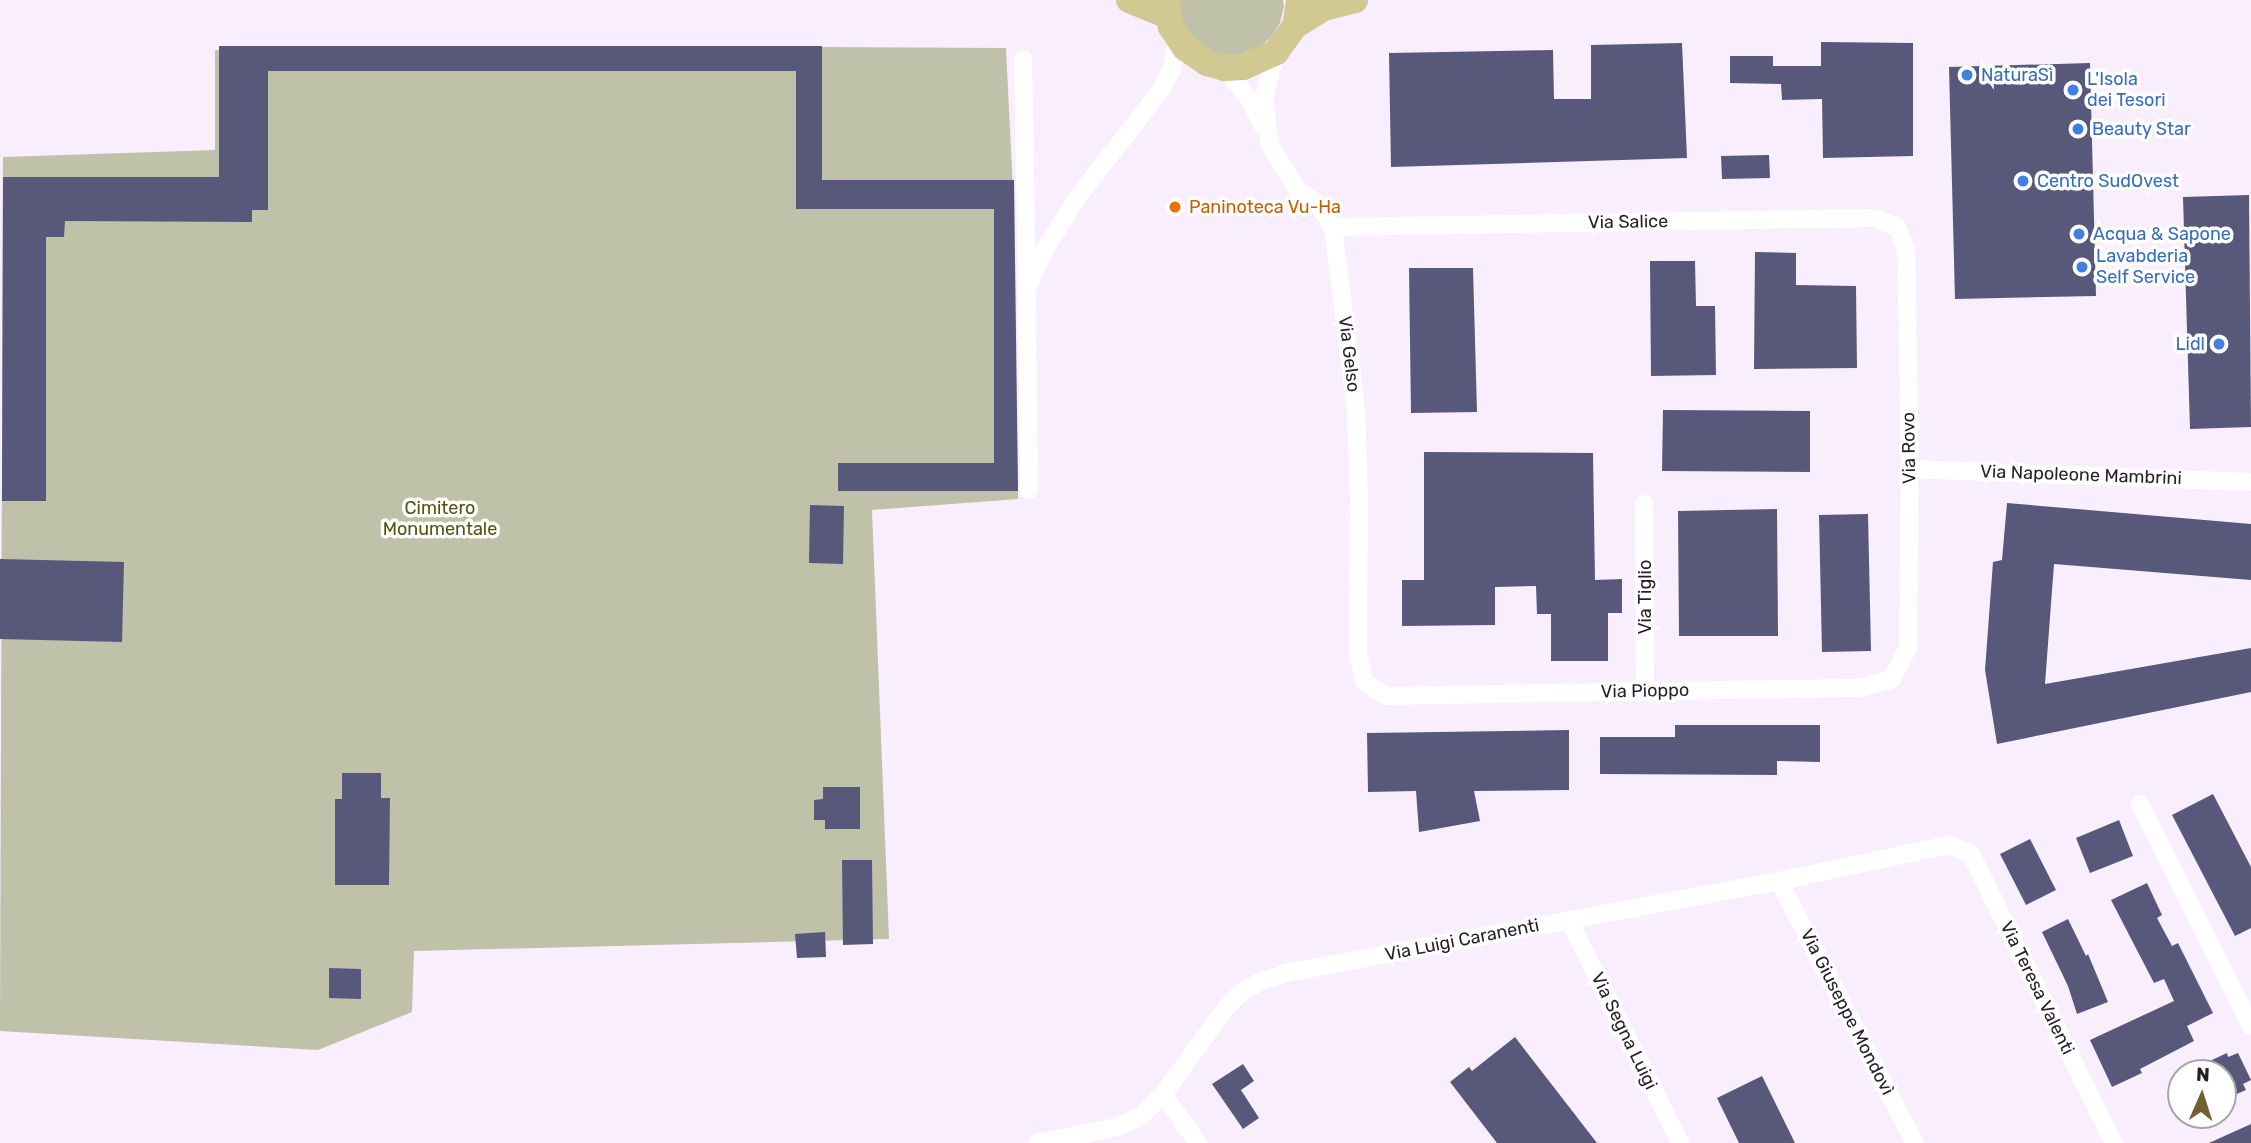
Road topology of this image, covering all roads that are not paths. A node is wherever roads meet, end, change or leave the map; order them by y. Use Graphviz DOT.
graph roads {
  1 [pos="1129,0"];
  2 [pos="1298,0"];
  3 [pos="1355,0"];
  4 [pos="1170,18"];
  5 [pos="1294,26"];
  6 [pos="1276,52"];
  7 [pos="1023,59"];
  8 [pos="1216,65"];
  9 [pos="1158,94"];
  10 [pos="1266,133"];
  11 [pos="1333,227"];
  12 [pos="1906,249"];
  13 [pos="1027,289"];
  14 [pos="1910,468"];
  15 [pos="2251,482"];
  16 [pos="1029,490"];
  17 [pos="1644,504"];
  18 [pos="1908,647"];
  19 [pos="1365,682"];
  20 [pos="1645,690"];
  21 [pos="2140,804"];
  22 [pos="1948,845"];
  23 [pos="1779,881"];
  24 [pos="1569,920"];
  25 [pos="2251,1026"];
  26 [pos="1163,1094"];
  27 [pos="1037,1143"];
  28 [pos="1198,1143"];
  29 [pos="1679,1143"];
  30 [pos="1915,1143"];
  31 [pos="2114,1143"];
  1 -- 4 [label="main road"];
  2 -- 5 [label="main road"];
  3 -- 5 [label="main road"];
  4 -- 8 [label="main road"];
  4 -- 9 [label="street"];
  5 -- 6 [label="main road"];
  6 -- 8 [label="main road"];
  6 -- 10 [label="street, Via Gelso"];
  7 -- 13 [label="street"];
  8 -- 9 [label="street"];
  8 -- 10 [label="street"];
  9 -- 13 [label="street"];
  10 -- 11 [label="street, Via Gelso"];
  11 -- 12 [label="street, Via Salice"];
  11 -- 19 [label="street, Via Gelso"];
  12 -- 14 [label="street, Via Rovo"];
  13 -- 16 [label="street"];
  14 -- 15 [label="street, Via Napoleone Mambrini"];
  14 -- 18 [label="street, Via Rovo"];
  17 -- 20 [label="street, Via Tiglio"];
  18 -- 20 [label="street, Via Pioppo"];
  19 -- 20 [label="street, Via Pioppo"];
  21 -- 25 [label="street"];
  22 -- 23 [label="street, Via Luigi Caranenti"];
  22 -- 31 [label="street, Via Teresa Valenti"];
  23 -- 24 [label="street, Via Luigi Caranenti"];
  23 -- 30 [label="street, Via Giuseppe Mondovì"];
  24 -- 26 [label="street, Via Luigi Caranenti"];
  24 -- 29 [label="street, Via Segna Luigi"];
  26 -- 27 [label="street, Via Luigi Caranenti"];
  26 -- 28 [label="street"];
}
